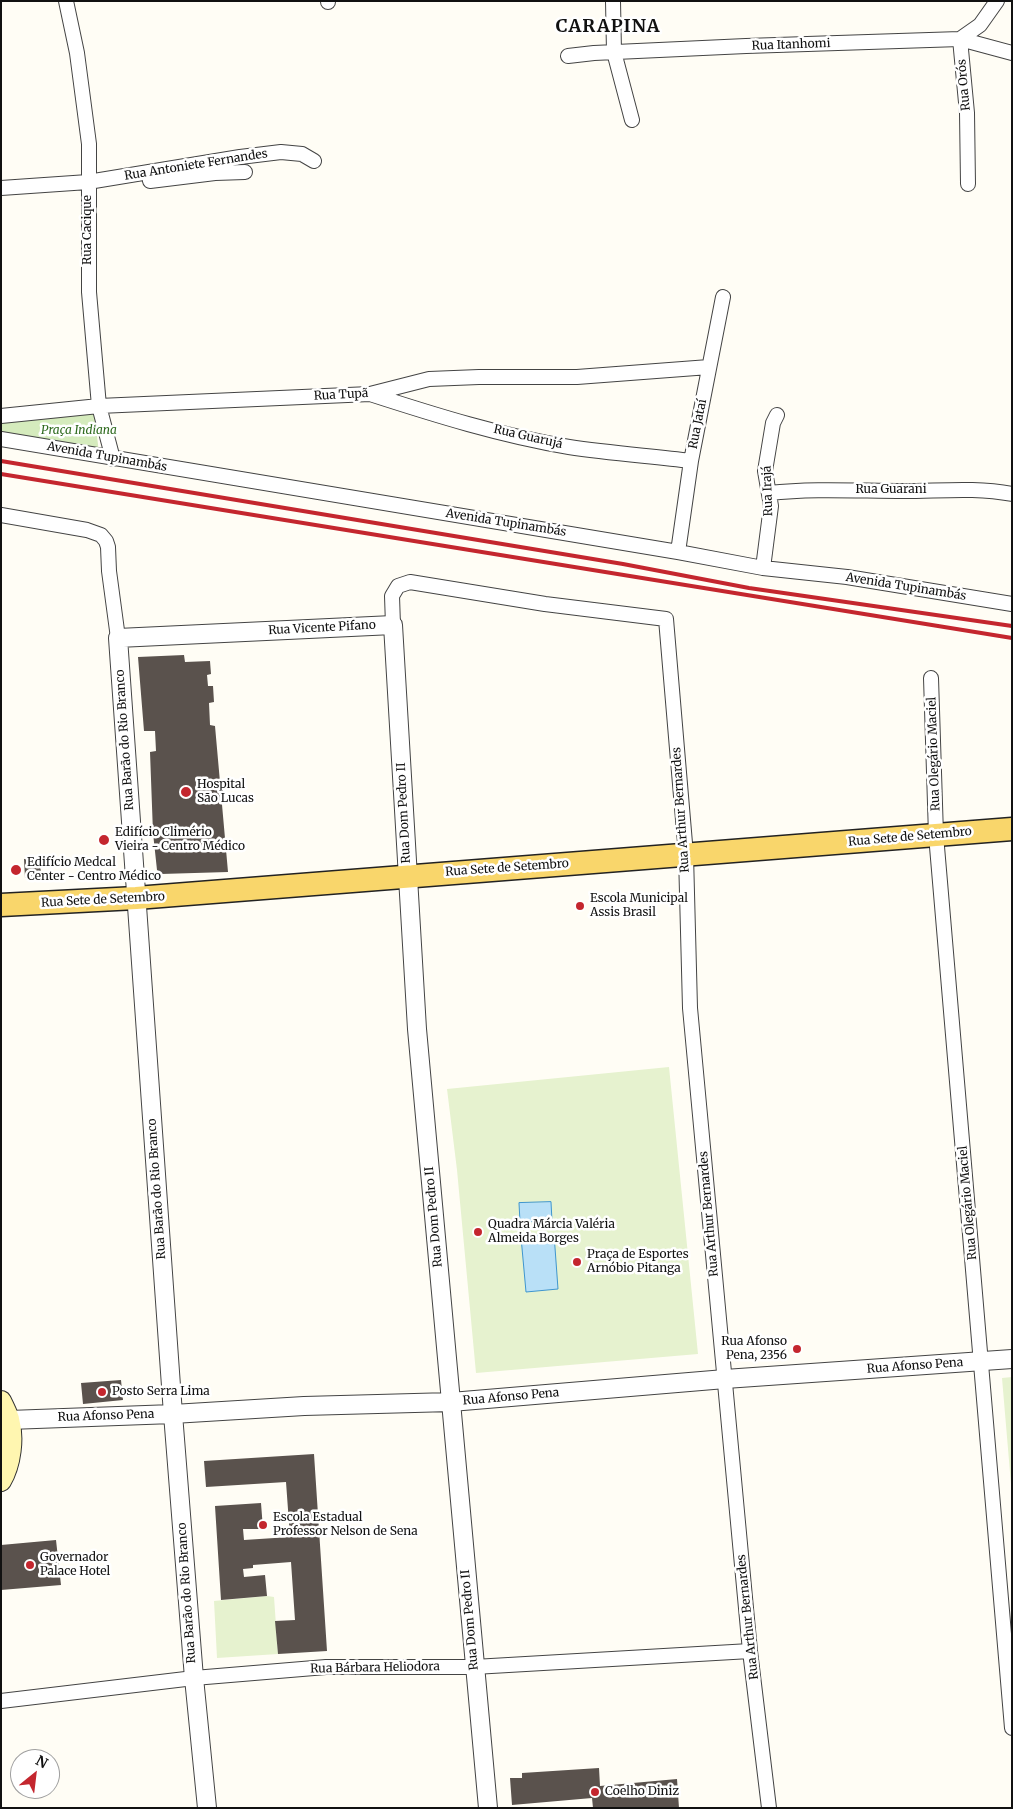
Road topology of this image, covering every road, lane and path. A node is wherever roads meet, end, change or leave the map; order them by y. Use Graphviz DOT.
graph roads {
  1 [pos="66,1"];
  2 [pos="612,1"];
  3 [pos="996,1"];
  4 [pos="960,39"];
  5 [pos="614,52"];
  6 [pos="1012,53"];
  7 [pos="568,56"];
  8 [pos="632,120"];
  9 [pos="314,161"];
  10 [pos="245,172"];
  11 [pos="107,179"];
  12 [pos="88,182"];
  13 [pos="968,184"];
  14 [pos="1,188"];
  15 [pos="723,297"];
  16 [pos="708,367"];
  17 [pos="370,394"];
  18 [pos="99,406"];
  19 [pos="777,415"];
  20 [pos="1,416"];
  21 [pos="1,439"];
  22 [pos="113,459"];
  23 [pos="690,461"];
  24 [pos="769,493"];
  25 [pos="1012,494"];
  26 [pos="1,515"];
  27 [pos="678,552"];
  28 [pos="763,568"];
  29 [pos="1012,604"];
  30 [pos="666,619"];
  31 [pos="393,625"];
  32 [pos="118,638"];
  33 [pos="932,678"];
  34 [pos="1012,828"];
  35 [pos="936,835"];
  36 [pos="686,855"];
  37 [pos="408,876"];
  38 [pos="136,898"];
  39 [pos="1,906"];
  40 [pos="1012,1359"];
  41 [pos="982,1361"];
  42 [pos="725,1379"];
  43 [pos="1,1401"];
  44 [pos="451,1402"];
  45 [pos="173,1414"];
  46 [pos="9,1420"];
  47 [pos="1,1481"];
  48 [pos="750,1651"];
  49 [pos="474,1667"];
  50 [pos="194,1678"];
  51 [pos="1,1701"];
  52 [pos="1012,1728"];
  53 [pos="206,1808"];
  54 [pos="488,1808"];
  55 [pos="769,1808"];
  1 -- 12 [label="street, Rua Cacique"];
  2 -- 5 [label="street"];
  3 -- 4 [label="street"];
  4 -- 5 [label="street, Rua Itanhomi"];
  4 -- 6 [label="street, Rua Itanhomi"];
  4 -- 13 [label="street, Rua Orós"];
  5 -- 7 [label="street, Rua Itanhomi"];
  5 -- 8 [label="street"];
  9 -- 11 [label="street, Rua Antoniete Fernandes"];
  10 -- 11 [label="street, Rua Antoniete Fernandes"];
  11 -- 12 [label="street, Rua Antoniete Fernandes"];
  12 -- 14 [label="street, Rua Antoniete Fernandes"];
  12 -- 18 [label="street, Rua Cacique"];
  15 -- 16 [label="street, Rua Jataí"];
  16 -- 17 [label="street, Rua Tupã"];
  16 -- 23 [label="street, Rua Jataí"];
  17 -- 18 [label="street, Rua Tupã"];
  17 -- 23 [label="street, Rua Guarujá"];
  18 -- 20 [label="street, Rua Tupã"];
  18 -- 22 [label="street, Rua Cacique"];
  19 -- 24 [label="street, Rua Irajá"];
  21 -- 22 [label="street, Avenida Tupinambás"];
  22 -- 27 [label="street, Avenida Tupinambás"];
  23 -- 27 [label="street, Rua Jataí"];
  24 -- 25 [label="street, Rua Guarani"];
  24 -- 28 [label="street, Rua Irajá"];
  26 -- 32 [label="street, Rua Barão do Rio Branco"];
  27 -- 28 [label="street, Avenida Tupinambás"];
  28 -- 29 [label="street, Avenida Tupinambás"];
  30 -- 31 [label="street, Rua Vicente Pifano"];
  30 -- 36 [label="street, Rua Arthur Bernardes"];
  31 -- 32 [label="street, Rua Vicente Pifano"];
  31 -- 37 [label="street, Rua Dom Pedro II"];
  32 -- 38 [label="street, Rua Barão do Rio Branco"];
  33 -- 35 [label="street, Rua Olegário Maciel"];
  34 -- 35 [label="main road, Rua Sete de Setembro"];
  35 -- 36 [label="main road, Rua Sete de Setembro"];
  35 -- 41 [label="street, Rua Olegário Maciel"];
  36 -- 37 [label="main road, Rua Sete de Setembro"];
  36 -- 42 [label="street, Rua Arthur Bernardes"];
  37 -- 38 [label="main road, Rua Sete de Setembro"];
  37 -- 44 [label="street, Rua Dom Pedro II"];
  38 -- 39 [label="main road, Rua Sete de Setembro"];
  38 -- 45 [label="street, Rua Barão do Rio Branco"];
  40 -- 41 [label="street, Rua Afonso Pena"];
  41 -- 42 [label="street, Rua Afonso Pena"];
  41 -- 52 [label="street, Rua Olegário Maciel"];
  42 -- 44 [label="street, Rua Afonso Pena"];
  42 -- 48 [label="street, Rua Arthur Bernardes"];
  43 -- 46 [label="main road"];
  44 -- 45 [label="street, Rua Afonso Pena"];
  44 -- 49 [label="street, Rua Dom Pedro II"];
  45 -- 46 [label="street, Rua Afonso Pena"];
  45 -- 50 [label="street, Rua Barão do Rio Branco"];
  46 -- 47 [label="main road"];
  48 -- 49 [label="street, Rua Bárbara Heliodora"];
  48 -- 55 [label="street, Rua Arthur Bernardes"];
  49 -- 50 [label="street, Rua Bárbara Heliodora"];
  49 -- 54 [label="street, Rua Dom Pedro II"];
  50 -- 51 [label="street, Rua Bárbara Heliodora"];
  50 -- 53 [label="street, Rua Barão do Rio Branco"];
}
